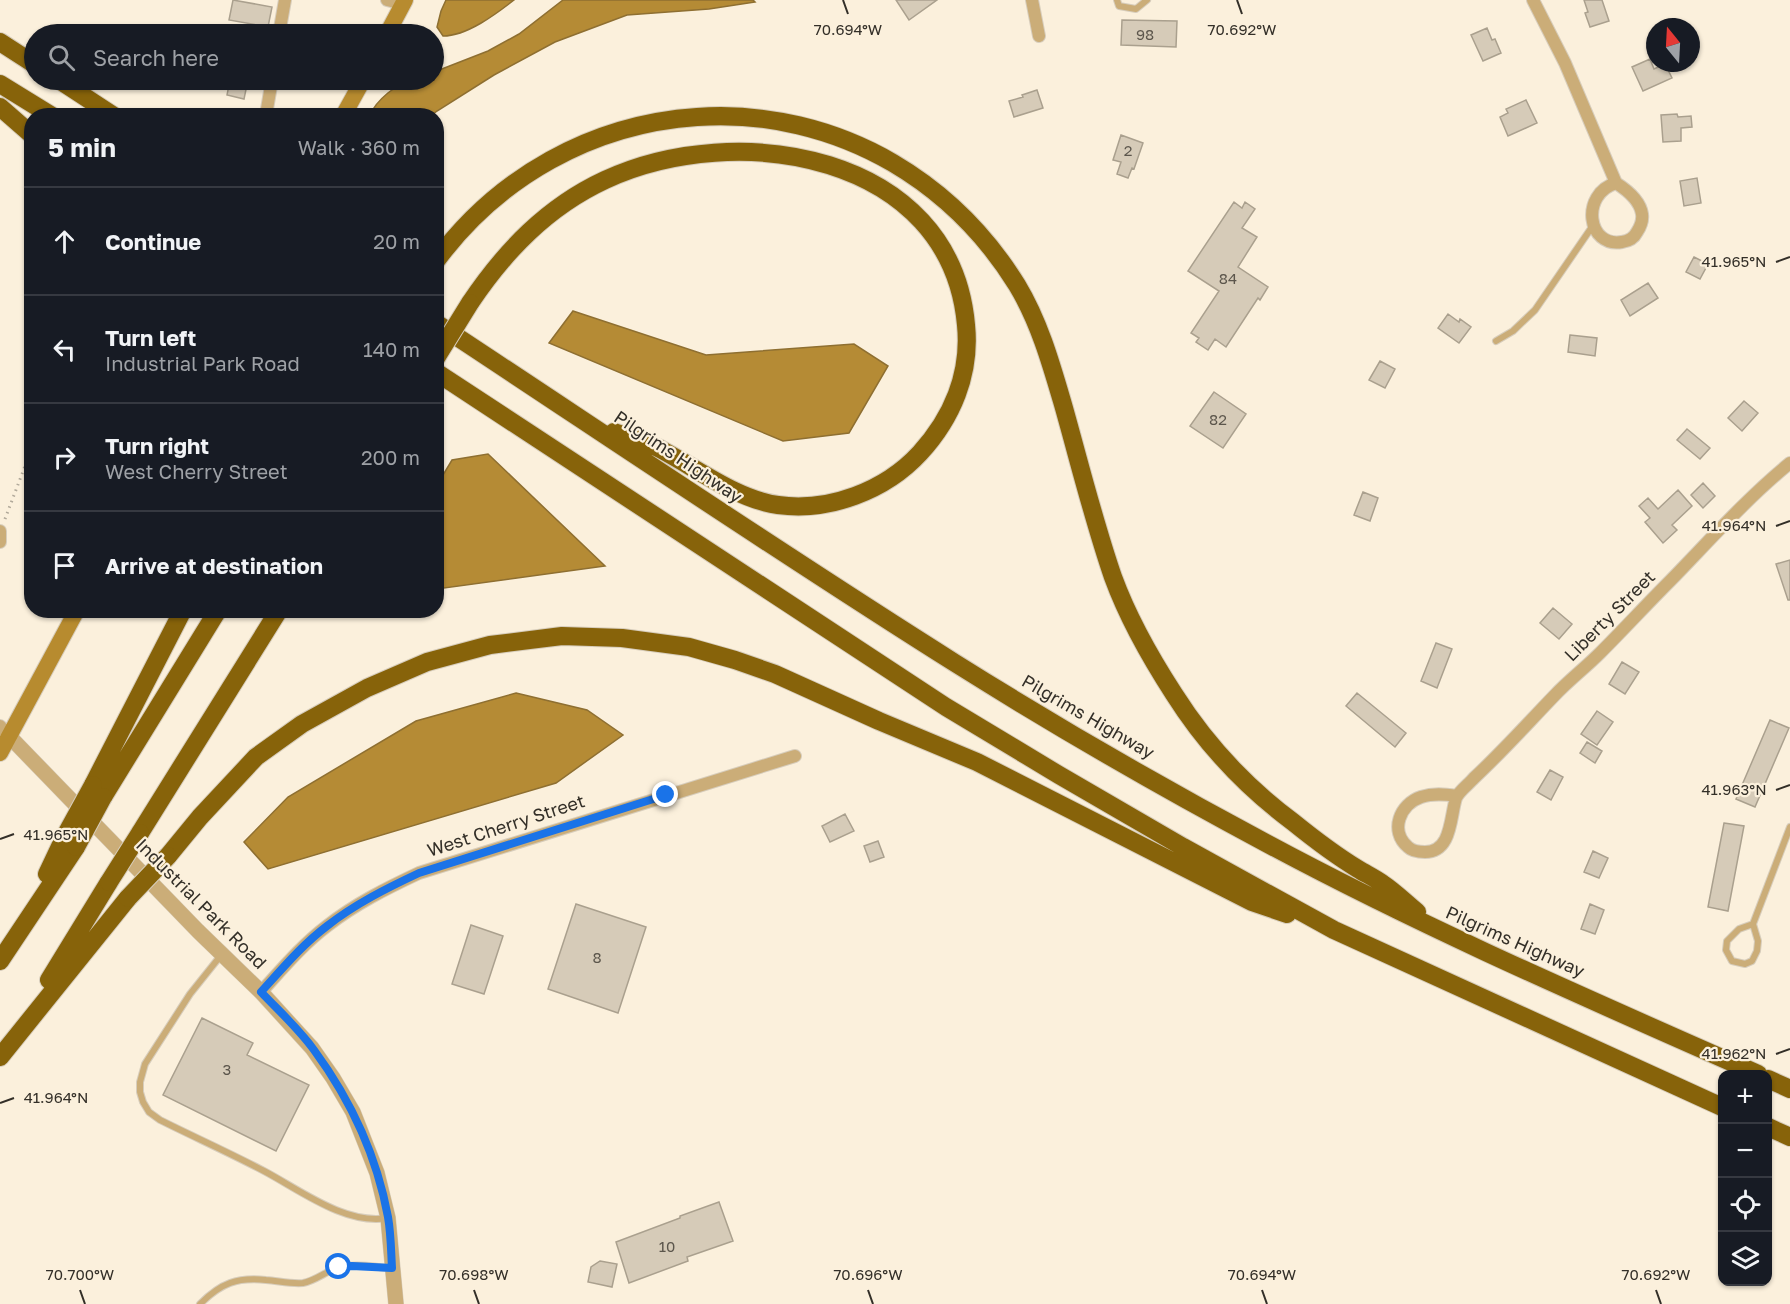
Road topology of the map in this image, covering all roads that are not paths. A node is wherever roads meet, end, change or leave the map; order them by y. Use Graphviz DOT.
graph roads {
  1 [pos="285,0"];
  2 [pos="387,0"];
  3 [pos="1032,0"];
  4 [pos="1117,0"];
  5 [pos="1147,0"];
  6 [pos="1533,0"];
  7 [pos="404,2"];
  8 [pos="281,24"];
  9 [pos="392,24"];
  10 [pos="1039,36"];
  11 [pos="0,42"];
  12 [pos="24,58"];
  13 [pos="0,84"];
  14 [pos="74,90"];
  15 [pos="270,90"];
  16 [pos="357,90"];
  17 [pos="0,107"];
  18 [pos="39,108"];
  19 [pos="102,108"];
  20 [pos="267,108"];
  21 [pos="347,108"];
  22 [pos="24,128"];
  23 [pos="1616,183"];
  24 [pos="1594,224"];
  25 [pos="444,251"];
  26 [pos="444,328"];
  27 [pos="1496,341"];
  28 [pos="444,345"];
  29 [pos="444,377"];
  30 [pos="591,424"];
  31 [pos="1790,463"];
  32 [pos="0,533"];
  33 [pos="0,542"];
  34 [pos="72,618"];
  35 [pos="179,618"];
  36 [pos="213,618"];
  37 [pos="274,618"];
  38 [pos="5,731"];
  39 [pos="0,753"];
  40 [pos="795,756"];
  41 [pos="98,791"];
  42 [pos="1457,796"];
  43 [pos="1790,827"];
  44 [pos="1753,924"];
  45 [pos="1334,930"];
  46 [pos="1439,931"];
  47 [pos="222,954"];
  48 [pos="0,961"];
  49 [pos="261,992"];
  50 [pos="12,1041"];
  51 [pos="0,1057"];
  52 [pos="1749,1070"];
  53 [pos="1772,1081"];
  54 [pos="1790,1089"];
  55 [pos="1718,1105"];
  56 [pos="1772,1129"];
  57 [pos="1790,1137"];
  58 [pos="388,1218"];
  59 [pos="392,1268"];
  60 [pos="200,1304"];
  61 [pos="396,1304"];
  1 -- 8 [label="street"];
  2 -- 7 [label="street"];
  3 -- 10 [label="street"];
  4 -- 5 [label="lane"];
  6 -- 23 [label="street"];
  7 -- 9 [label="main road"];
  11 -- 12 [label="highway"];
  13 -- 18 [label="highway"];
  14 -- 19 [label="highway"];
  15 -- 20 [label="street"];
  16 -- 21 [label="main road"];
  17 -- 22 [label="highway"];
  23 -- 24 [label="street"];
  23 -- 24 [label="street"];
  24 -- 27 [label="lane"];
  25 -- 46 [label="highway"];
  26 -- 30 [label="highway, Pilgrims Highway"];
  28 -- 30 [label="highway, bridge"];
  29 -- 45 [label="highway"];
  30 -- 46 [label="highway, Pilgrims Highway"];
  31 -- 42 [label="street, Liberty Street"];
  32 -- 33 [label="street"];
  34 -- 38 [label="main road"];
  35 -- 41 [label="highway"];
  36 -- 41 [label="highway"];
  37 -- 50 [label="highway, bridge"];
  38 -- 39 [label="main road"];
  38 -- 47 [label="street, Industrial Park Road"];
  40 -- 49 [label="street, West Cherry Street"];
  41 -- 48 [label="highway, bridge"];
  42 -- 42 [label="street"];
  43 -- 44 [label="lane"];
  44 -- 44 [label="lane"];
  45 -- 50 [label="highway, bridge"];
  45 -- 55 [label="highway"];
  46 -- 52 [label="highway, Pilgrims Highway"];
  47 -- 49 [label="street, Industrial Park Road"];
  47 -- 58 [label="lane"];
  49 -- 58 [label="street, Industrial Park Road"];
  50 -- 51 [label="highway"];
  53 -- 54 [label="highway"];
  56 -- 57 [label="highway"];
  58 -- 59 [label="street, Industrial Park Road"];
  59 -- 60 [label="lane"];
  59 -- 61 [label="street, Industrial Park Road"];
}
